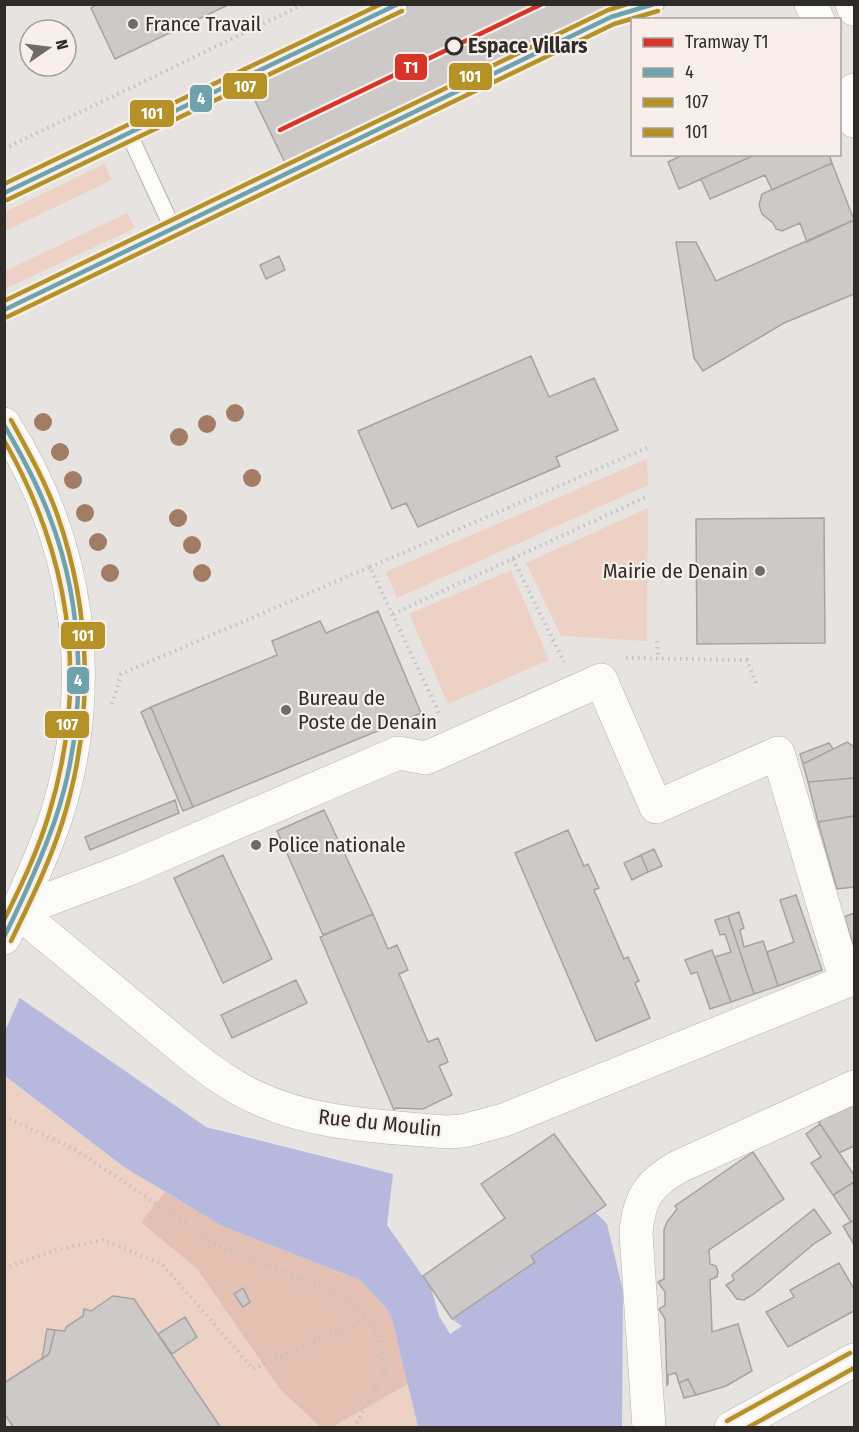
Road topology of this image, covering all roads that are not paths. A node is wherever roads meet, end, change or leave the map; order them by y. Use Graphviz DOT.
graph roads {
  1 [pos="399,4"];
  2 [pos="656,4"];
  3 [pos="811,4"];
  4 [pos="852,4"];
  5 [pos="855,9"];
  6 [pos="817,18"];
  7 [pos="129,134"];
  8 [pos="4,192"];
  9 [pos="174,229"];
  10 [pos="4,310"];
  11 [pos="4,424"];
  12 [pos="9,919"];
  13 [pos="850,979"];
  14 [pos="855,1087"];
  15 [pos="855,1360"];
  16 [pos="649,1428"];
  17 [pos="731,1428"];
  1 -- 7 [label="lane"];
  2 -- 9 [label="lane"];
  3 -- 6 [label="street"];
  4 -- 5 [label="street"];
  7 -- 8 [label="lane"];
  7 -- 9 [label="lane"];
  9 -- 10 [label="lane"];
  11 -- 12 [label="street"];
  12 -- 13 [label="street, Rue du Moulin"];
  12 -- 13 [label="street"];
  14 -- 16 [label="street"];
  15 -- 17 [label="street"];
}
